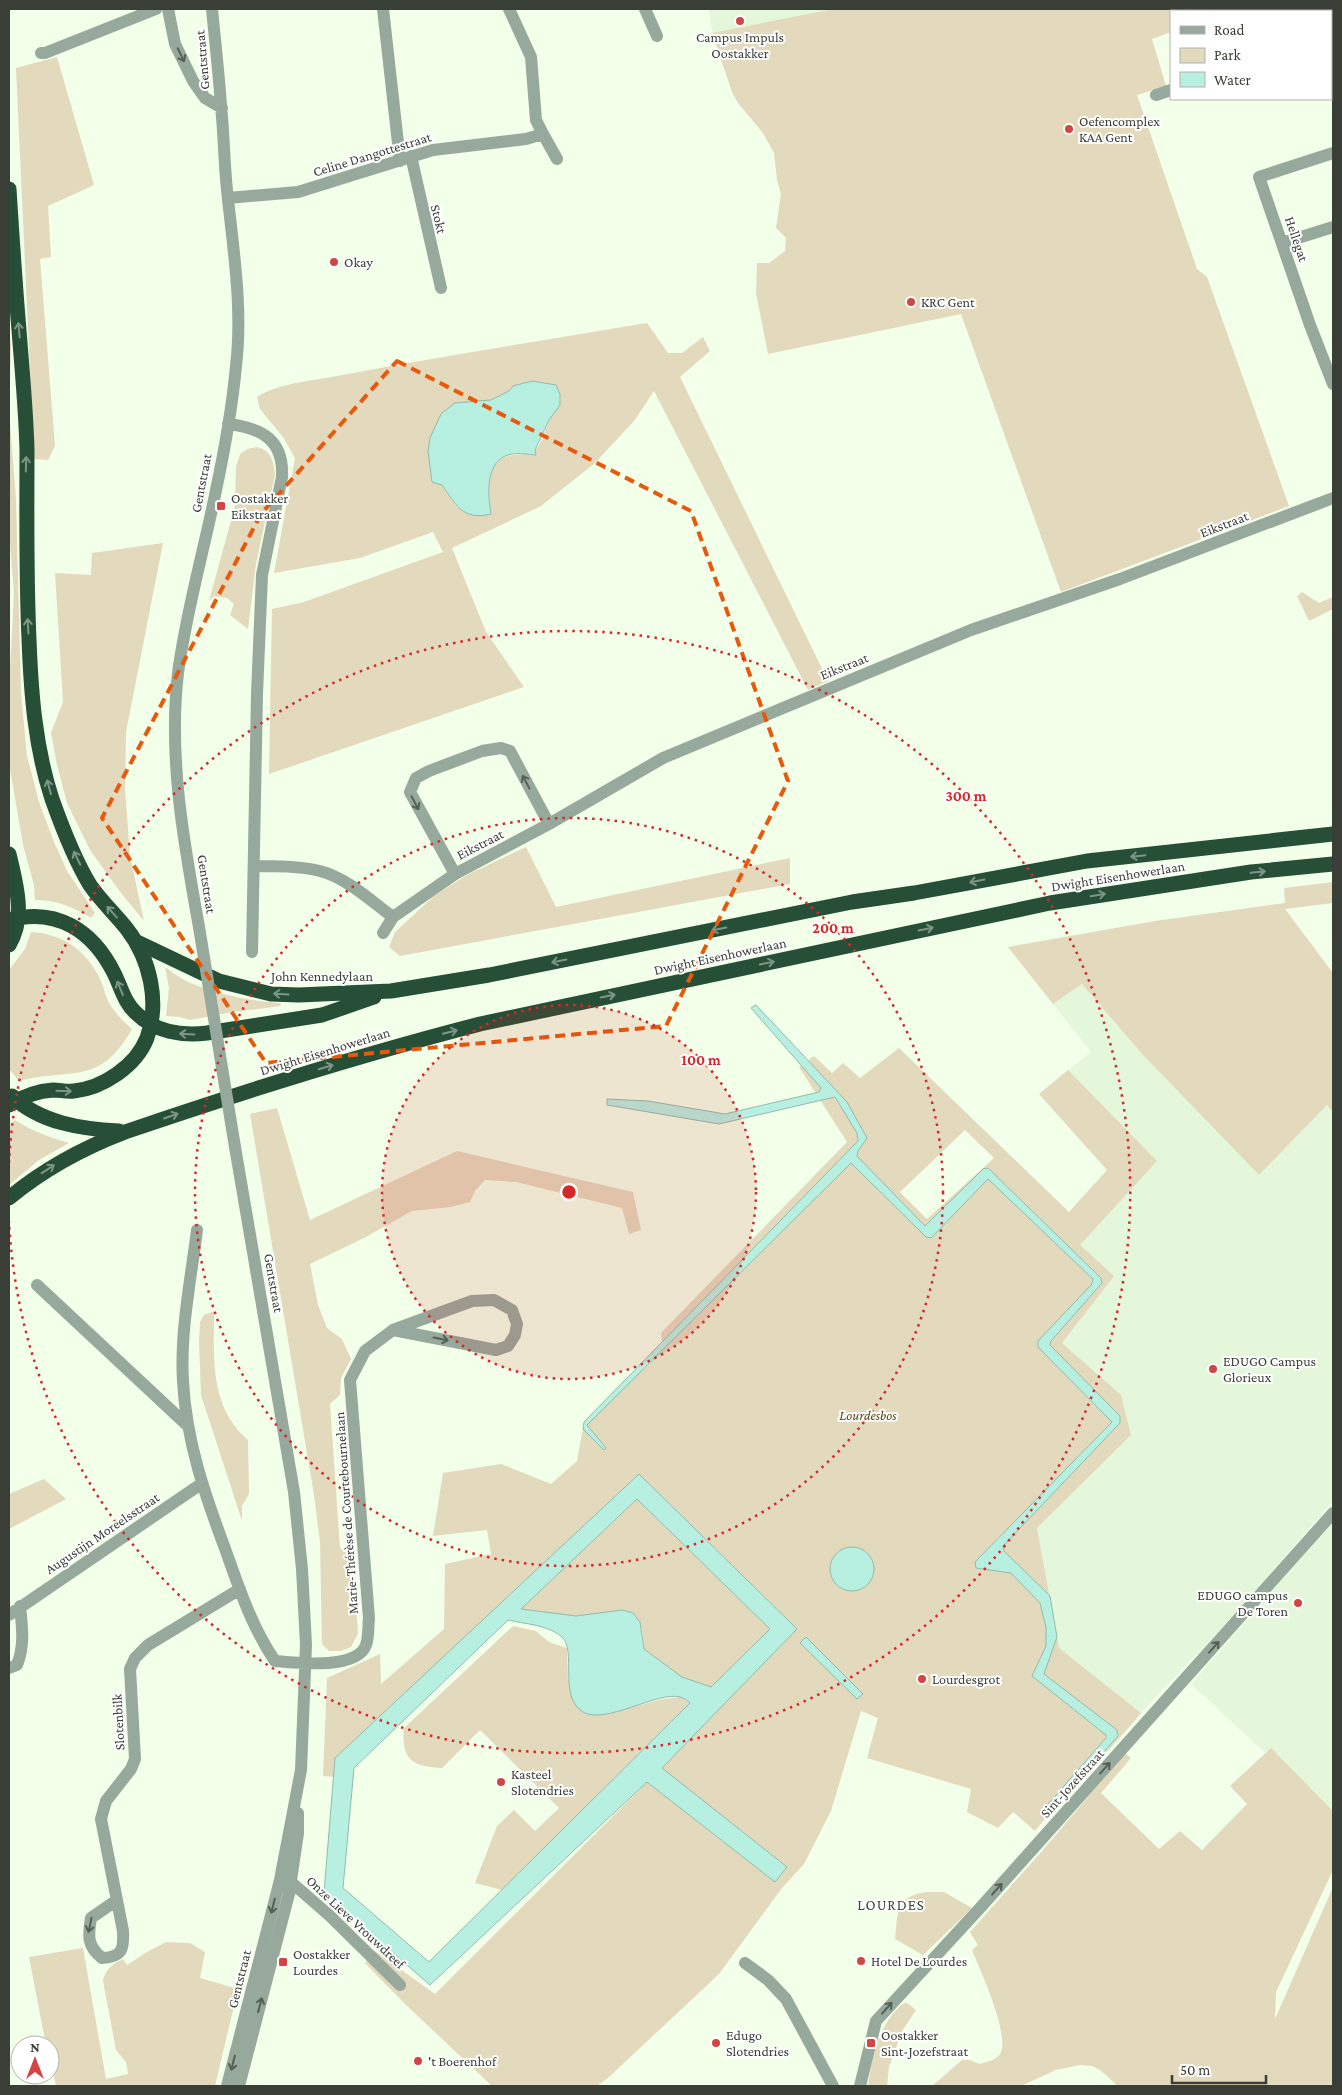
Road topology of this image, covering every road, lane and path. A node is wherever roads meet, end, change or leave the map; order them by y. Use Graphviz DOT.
graph roads {
  1 [pos="156,9"];
  2 [pos="168,9"];
  3 [pos="212,9"];
  4 [pos="383,9"];
  5 [pos="509,9"];
  6 [pos="645,9"];
  7 [pos="657,36"];
  8 [pos="41,54"];
  9 [pos="1170,90"];
  10 [pos="1156,95"];
  11 [pos="222,108"];
  12 [pos="543,134"];
  13 [pos="1333,153"];
  14 [pos="405,159"];
  15 [pos="557,159"];
  16 [pos="9,189"];
  17 [pos="228,198"];
  18 [pos="1333,226"];
  19 [pos="1282,243"];
  20 [pos="441,288"];
  21 [pos="1333,384"];
  22 [pos="228,424"];
  23 [pos="1333,498"];
  24 [pos="549,824"];
  25 [pos="1333,834"];
  26 [pos="9,854"];
  27 [pos="1333,864"];
  28 [pos="254,866"];
  29 [pos="455,874"];
  30 [pos="393,917"];
  31 [pos="14,919"];
  32 [pos="384,933"];
  33 [pos="135,941"];
  34 [pos="9,945"];
  35 [pos="252,952"];
  36 [pos="391,991"];
  37 [pos="151,1024"];
  38 [pos="11,1099"];
  39 [pos="125,1132"];
  40 [pos="9,1198"];
  41 [pos="196,1230"];
  42 [pos="37,1285"];
  43 [pos="393,1330"];
  44 [pos="188,1426"];
  45 [pos="201,1484"];
  46 [pos="1333,1513"];
  47 [pos="240,1589"];
  48 [pos="20,1606"];
  49 [pos="9,1615"];
  50 [pos="306,1663"];
  51 [pos="9,1668"];
  52 [pos="285,1881"];
  53 [pos="117,1900"];
  54 [pos="745,1963"];
  55 [pos="400,1985"];
  56 [pos="227,2086"];
  57 [pos="238,2086"];
  58 [pos="833,2086"];
  59 [pos="860,2086"];
  1 -- 8 [label="street"];
  2 -- 11 [label="street, Gentstraat, one-way"];
  3 -- 11 [label="street, Gentstraat"];
  4 -- 14 [label="street, Stokt"];
  5 -- 12 [label="street"];
  6 -- 7 [label="street"];
  9 -- 10 [label="street"];
  11 -- 17 [label="street, Gentstraat"];
  12 -- 14 [label="street, Celine Dangottestraat"];
  12 -- 15 [label="street"];
  13 -- 19 [label="street, Hellegat"];
  14 -- 17 [label="street, Celine Dangottestraat"];
  14 -- 20 [label="street, Stokt"];
  33 -- 16 [label="highway, John Kennedylaan, one-way"];
  17 -- 22 [label="street, Gentstraat"];
  18 -- 19 [label="street"];
  19 -- 21 [label="street, Hellegat"];
  22 -- 28 [label="street"];
  22 -- 50 [label="street, Gentstraat, bridge"];
  23 -- 24 [label="street, Eikstraat"];
  24 -- 29 [label="street, Eikstraat"];
  24 -- 29 [label="street, one-way"];
  25 -- 36 [label="highway, Dwight Eisenhowerlaan, one-way"];
  26 -- 31 [label="highway"];
  39 -- 27 [label="highway, Dwight Eisenhowerlaan, one-way"];
  28 -- 30 [label="street"];
  28 -- 35 [label="street"];
  29 -- 30 [label="street, Eikstraat"];
  30 -- 32 [label="street, Eikstraat"];
  31 -- 34 [label="highway"];
  37 -- 31 [label="highway, John Kennedylaan, one-way"];
  36 -- 33 [label="highway, John Kennedylaan, one-way"];
  33 -- 37 [label="highway, John Kennedylaan"];
  36 -- 37 [label="highway, John Kennedylaan, one-way"];
  38 -- 37 [label="highway, John Kennedylaan, one-way"];
  38 -- 39 [label="highway, Dwight Eisenhowerlaan"];
  40 -- 39 [label="highway, Dwight Eisenhowerlaan, one-way"];
  41 -- 44 [label="street"];
  42 -- 44 [label="street"];
  43 -- 43 [label="street, Marie-Thérèse de Courtebournelaan, one-way"];
  43 -- 50 [label="street, Marie-Thérèse de Courtebournelaan"];
  44 -- 45 [label="street"];
  45 -- 47 [label="street"];
  45 -- 48 [label="street, Augustijn Moreelsstraat"];
  59 -- 46 [label="street, Sint-Jozefstraat, one-way"];
  47 -- 50 [label="street"];
  47 -- 53 [label="street, Slotenbilk"];
  48 -- 49 [label="street, Augustijn Moreelsstraat"];
  48 -- 51 [label="street"];
  50 -- 52 [label="street, Gentstraat"];
  52 -- 55 [label="street, Onze Lieve Vrouwdreef"];
  52 -- 56 [label="street, Gentstraat, one-way"];
  57 -- 52 [label="street, Gentstraat, one-way"];
  54 -- 58 [label="street"];
}
